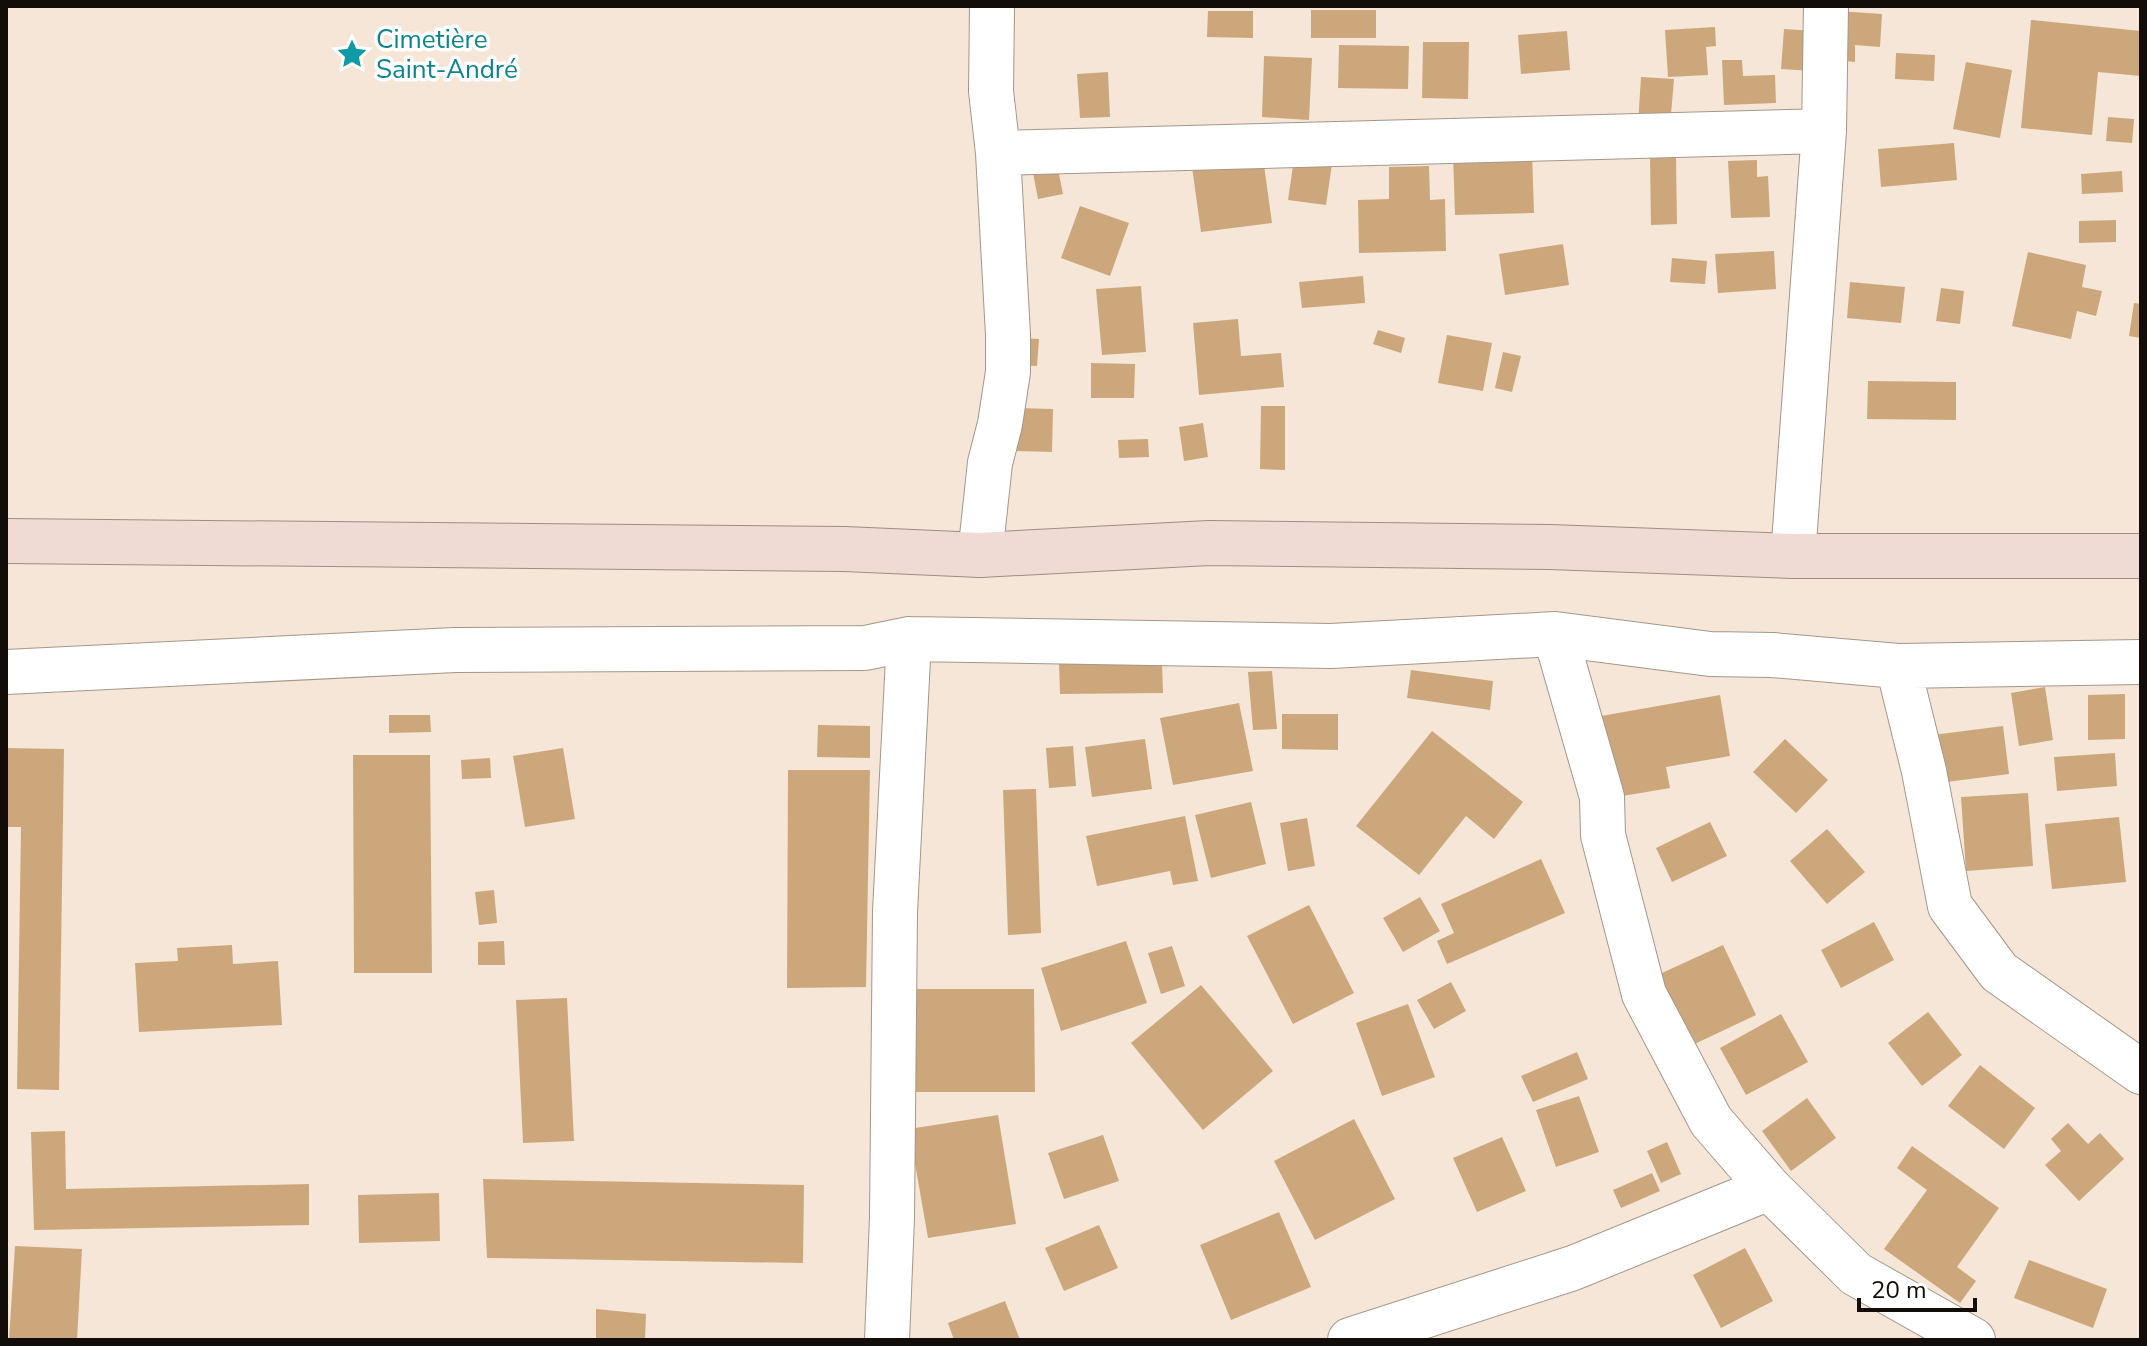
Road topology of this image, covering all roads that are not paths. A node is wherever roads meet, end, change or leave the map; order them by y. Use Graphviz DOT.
graph roads {
  1 [pos="992,6"];
  2 [pos="1826,6"];
  3 [pos="1824,131"];
  4 [pos="998,153"];
  5 [pos="6,541"];
  6 [pos="980,555"];
  7 [pos="1793,556"];
  8 [pos="2141,556"];
  9 [pos="1555,634"];
  10 [pos="909,639"];
  11 [pos="2141,662"];
  12 [pos="1898,666"];
  13 [pos="6,672"];
  14 [pos="2141,1072"];
  15 [pos="1769,1188"];
  16 [pos="887,1340"];
  17 [pos="1350,1340"];
  18 [pos="1973,1340"];
  1 -- 4 [label="street"];
  2 -- 3 [label="street"];
  3 -- 4 [label="street"];
  3 -- 7 [label="street"];
  4 -- 6 [label="street"];
  5 -- 6 [label="highway"];
  6 -- 7 [label="highway"];
  7 -- 8 [label="highway"];
  9 -- 10 [label="street"];
  9 -- 12 [label="street"];
  9 -- 15 [label="street"];
  10 -- 13 [label="street"];
  10 -- 16 [label="street"];
  11 -- 12 [label="street"];
  12 -- 14 [label="street"];
  15 -- 17 [label="street"];
  15 -- 18 [label="street"];
}
